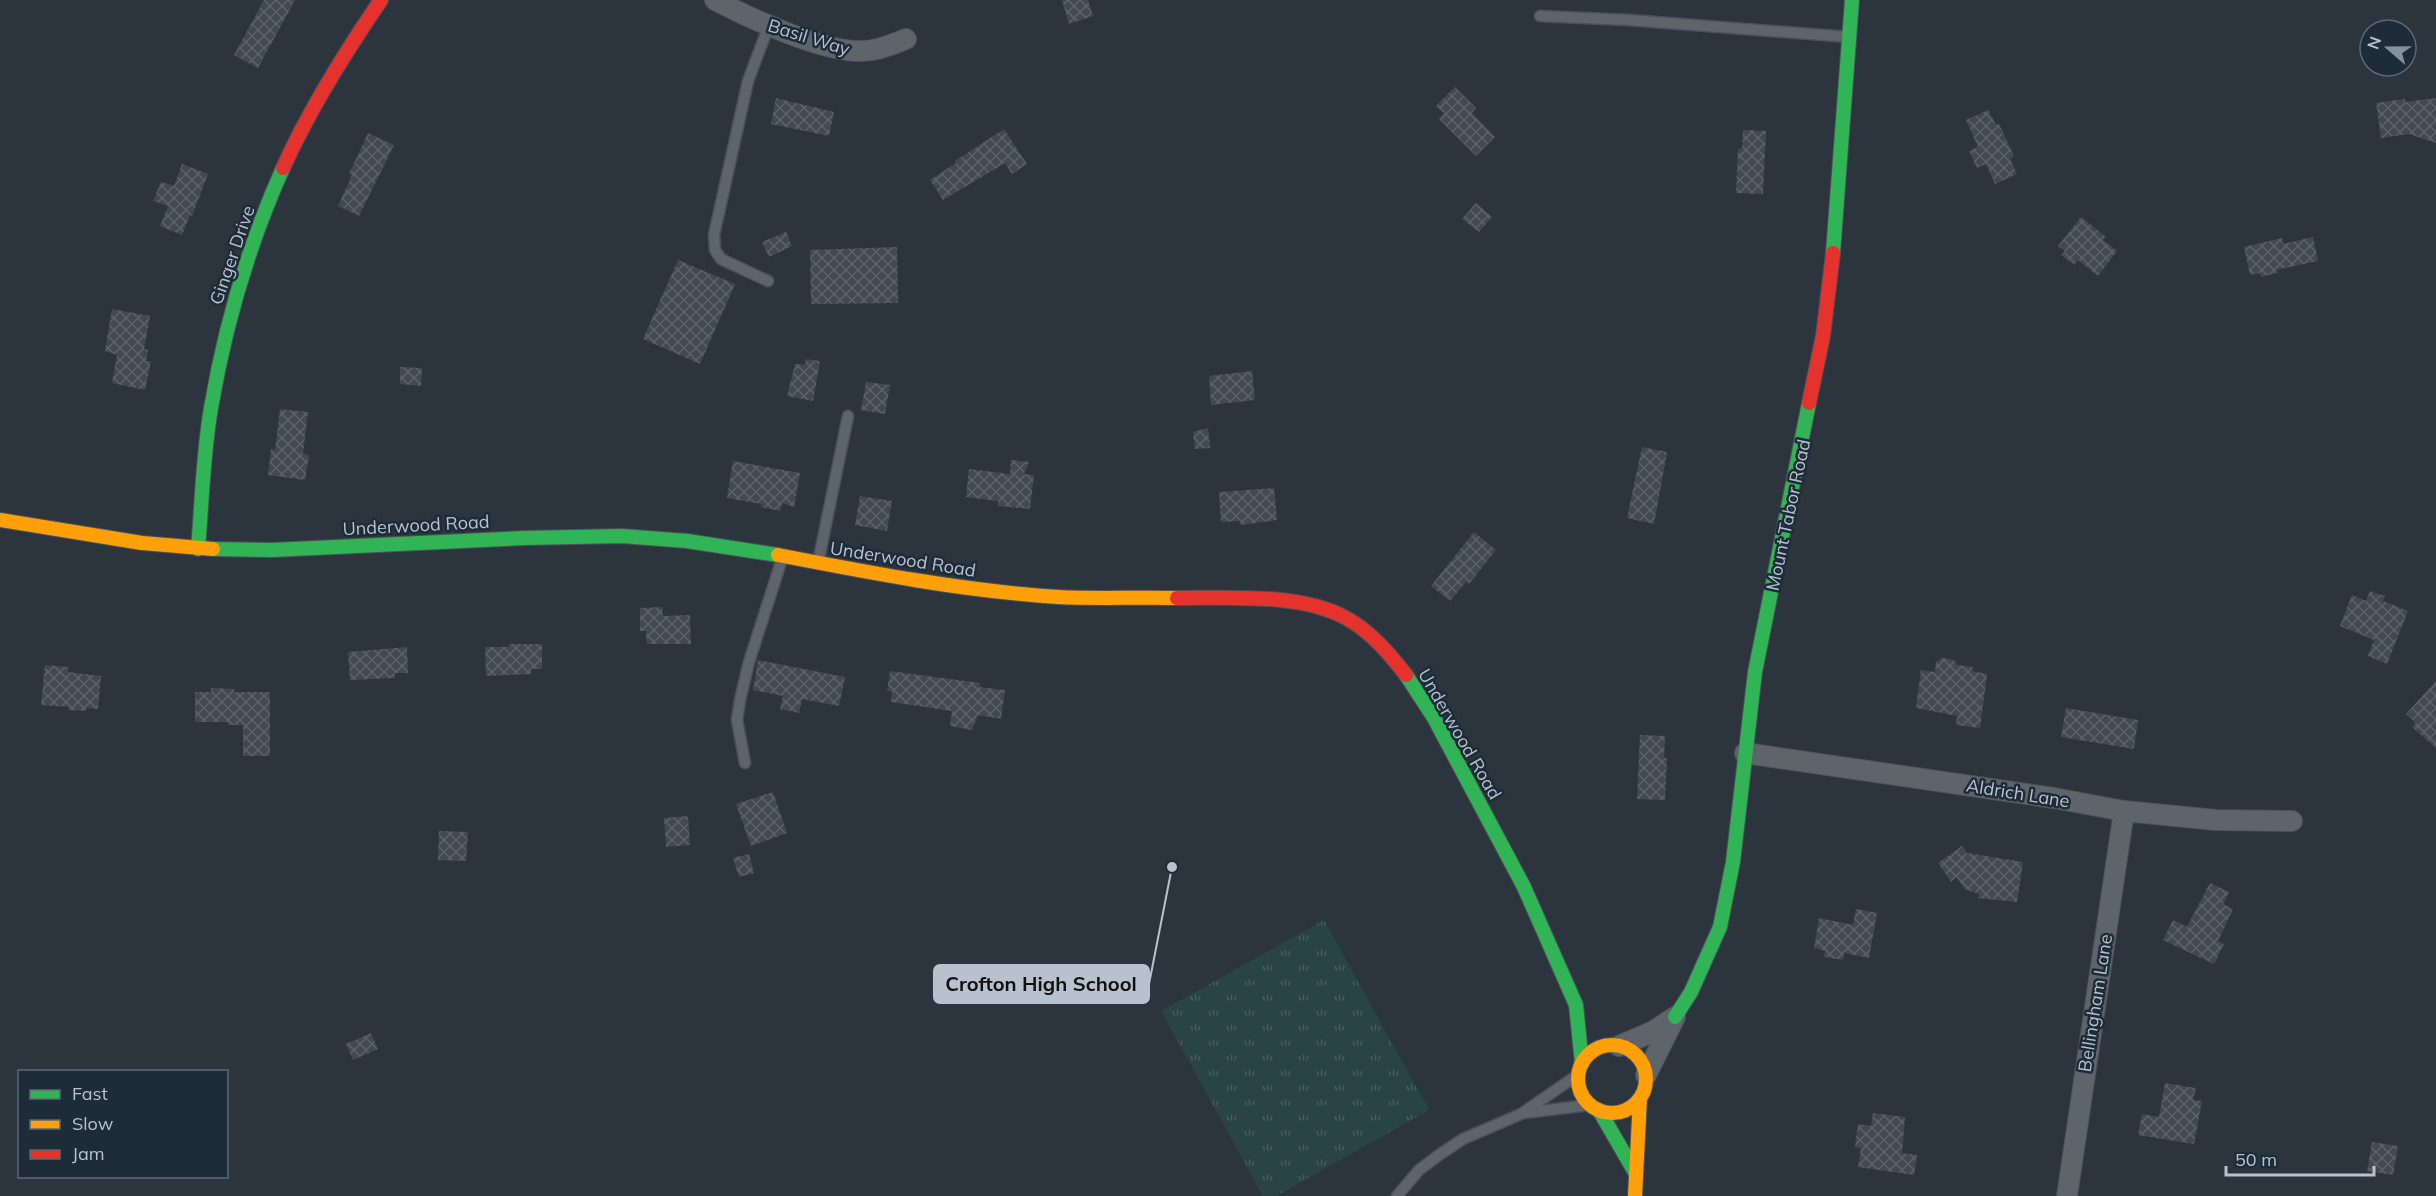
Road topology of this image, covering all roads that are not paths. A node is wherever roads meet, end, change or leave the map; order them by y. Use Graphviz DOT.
graph roads {
  1 [pos="381,0"];
  2 [pos="715,0"];
  3 [pos="1852,0"];
  4 [pos="1540,16"];
  5 [pos="769,25"];
  6 [pos="1850,37"];
  7 [pos="906,39"];
  8 [pos="768,281"];
  9 [pos="848,416"];
  10 [pos="0,520"];
  11 [pos="198,549"];
  12 [pos="783,556"];
  13 [pos="818,563"];
  14 [pos="1745,753"];
  15 [pos="745,763"];
  16 [pos="2124,811"];
  17 [pos="2292,821"];
  18 [pos="1576,1005"];
  19 [pos="1675,1017"];
  20 [pos="1618,1045"];
  21 [pos="1580,1069"];
  22 [pos="1646,1075"];
  23 [pos="1640,1098"];
  24 [pos="1594,1107"];
  25 [pos="1521,1114"];
  26 [pos="1636,1174"];
  27 [pos="1397,1196"];
  28 [pos="1635,1196"];
  29 [pos="2067,1196"];
  1 -- 11 [label="street, Ginger Drive"];
  2 -- 5 [label="street, Basil Way"];
  3 -- 6 [label="street, Mount Tabor Road"];
  4 -- 6 [label="lane"];
  5 -- 7 [label="street, Basil Way"];
  5 -- 8 [label="lane"];
  6 -- 14 [label="street, Mount Tabor Road"];
  9 -- 13 [label="lane"];
  10 -- 11 [label="street, Underwood Road"];
  11 -- 12 [label="street, Underwood Road"];
  12 -- 13 [label="street, Underwood Road"];
  12 -- 15 [label="lane"];
  13 -- 18 [label="street, Underwood Road"];
  14 -- 16 [label="street, Aldrich Lane"];
  14 -- 19 [label="street, Mount Tabor Road"];
  16 -- 17 [label="street, Aldrich Lane"];
  16 -- 29 [label="street, Bellingham Lane"];
  18 -- 20 [label="street, Underwood Road"];
  18 -- 21 [label="street, Underwood Road"];
  19 -- 20 [label="street, Mount Tabor Road"];
  19 -- 22 [label="street, Mount Tabor Road"];
  20 -- 21 [label="street"];
  20 -- 22 [label="street"];
  21 -- 24 [label="street"];
  21 -- 25 [label="lane"];
  22 -- 23 [label="street"];
  23 -- 24 [label="street"];
  23 -- 26 [label="street"];
  24 -- 25 [label="lane"];
  24 -- 26 [label="street"];
  25 -- 27 [label="lane"];
  26 -- 28 [label="street"];
}
